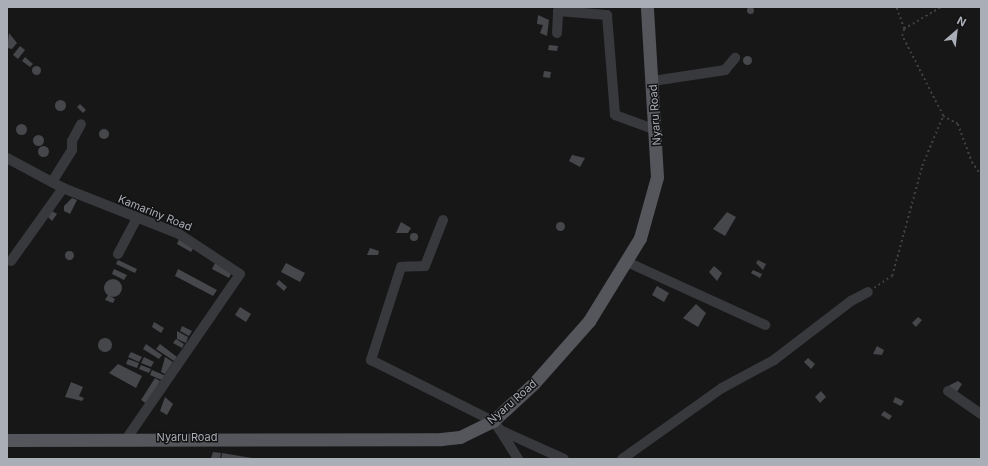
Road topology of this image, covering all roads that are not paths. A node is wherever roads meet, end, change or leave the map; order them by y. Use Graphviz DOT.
graph roads {
  1 [pos="647,7"];
  2 [pos="557,33"];
  3 [pos="735,58"];
  4 [pos="653,81"];
  5 [pos="81,124"];
  6 [pos="656,130"];
  7 [pos="7,158"];
  8 [pos="52,182"];
  9 [pos="63,188"];
  10 [pos="137,218"];
  11 [pos="443,220"];
  12 [pos="118,254"];
  13 [pos="11,261"];
  14 [pos="628,262"];
  15 [pos="868,292"];
  16 [pos="764,325"];
  17 [pos="948,390"];
  18 [pos="981,414"];
  19 [pos="496,425"];
  20 [pos="127,438"];
  21 [pos="7,440"];
  22 [pos="518,459"];
  23 [pos="564,459"];
  24 [pos="622,459"];
  1 -- 4 [label="main road, Nyaru Road"];
  2 -- 6 [label="street"];
  3 -- 4 [label="street"];
  4 -- 6 [label="main road, Nyaru Road"];
  5 -- 8 [label="street"];
  6 -- 14 [label="main road, Nyaru Road"];
  7 -- 8 [label="street, Kamariny Road"];
  8 -- 9 [label="street, Kamariny Road"];
  9 -- 10 [label="street, Kamariny Road"];
  9 -- 13 [label="street"];
  10 -- 12 [label="street"];
  10 -- 20 [label="street, Kamariny Road"];
  11 -- 19 [label="street"];
  14 -- 16 [label="street"];
  14 -- 19 [label="main road, Nyaru Road"];
  15 -- 24 [label="street"];
  17 -- 18 [label="street"];
  19 -- 20 [label="main road, Nyaru Road"];
  19 -- 22 [label="street"];
  19 -- 23 [label="street"];
  20 -- 21 [label="main road, Nyaru Road"];
}
